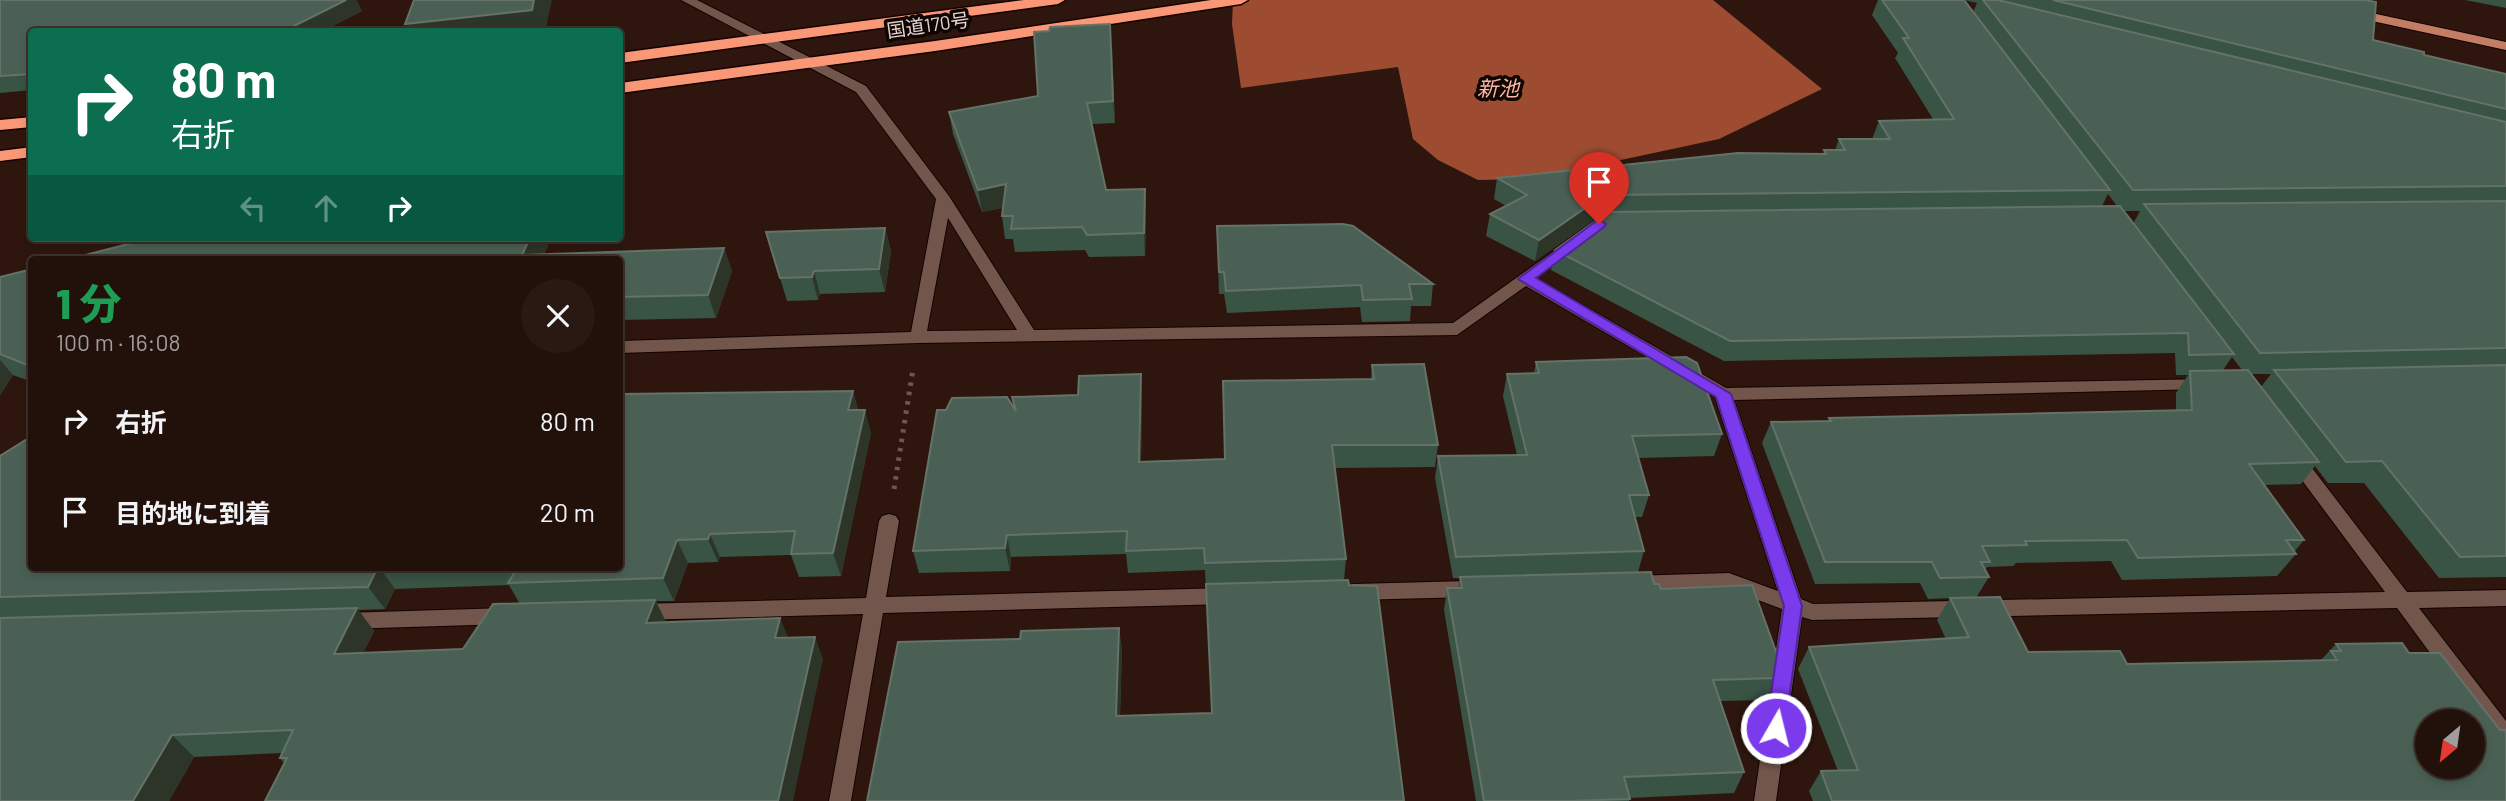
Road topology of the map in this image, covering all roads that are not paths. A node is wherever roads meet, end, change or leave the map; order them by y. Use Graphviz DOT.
graph roads {
  1 [pos="687,0"];
  2 [pos="1058,0"];
  3 [pos="1241,0"];
  4 [pos="2335,9"];
  5 [pos="764,39"];
  6 [pos="2506,46"];
  7 [pos="623,58"];
  8 [pos="808,62"];
  9 [pos="623,88"];
  10 [pos="28,122"];
  11 [pos="0,125"];
  12 [pos="28,152"];
  13 [pos="0,156"];
  14 [pos="944,199"];
  15 [pos="1588,232"];
  16 [pos="1525,279"];
  17 [pos="1029,335"];
  18 [pos="918,337"];
  19 [pos="623,347"];
  20 [pos="2224,383"];
  21 [pos="1723,394"];
  22 [pos="2279,437"];
  23 [pos="889,521"];
  24 [pos="1605,585"];
  25 [pos="1494,588"];
  26 [pos="1329,593"];
  27 [pos="1246,595"];
  28 [pos="2506,598"];
  29 [pos="2402,600"];
  30 [pos="874,606"];
  31 [pos="1793,606"];
  32 [pos="610,613"];
  33 [pos="527,616"];
  34 [pos="319,622"];
  35 [pos="2506,738"];
  36 [pos="840,801"];
  37 [pos="1765,801"];
  1 -- 5 [label="street"];
  2 -- 5 [label="highway, 国道170号"];
  3 -- 8 [label="highway, 国道170号"];
  4 -- 6 [label="main road"];
  5 -- 7 [label="highway, 国道170号"];
  5 -- 8 [label="street"];
  8 -- 9 [label="highway, 国道170号"];
  8 -- 14 [label="street"];
  10 -- 11 [label="highway"];
  12 -- 13 [label="highway"];
  14 -- 17 [label="street"];
  14 -- 18 [label="street"];
  15 -- 16 [label="street"];
  16 -- 17 [label="street"];
  16 -- 21 [label="street"];
  17 -- 18 [label="street"];
  18 -- 19 [label="street"];
  20 -- 21 [label="street"];
  21 -- 31 [label="street"];
  22 -- 29 [label="street"];
  23 -- 30 [label="street"];
  24 -- 31 [label="street"];
  25 -- 26 [label="street"];
  27 -- 30 [label="street"];
  28 -- 29 [label="street"];
  29 -- 31 [label="street"];
  29 -- 35 [label="street"];
  30 -- 32 [label="street"];
  30 -- 36 [label="street"];
  31 -- 37 [label="street"];
  33 -- 34 [label="street"];
}
